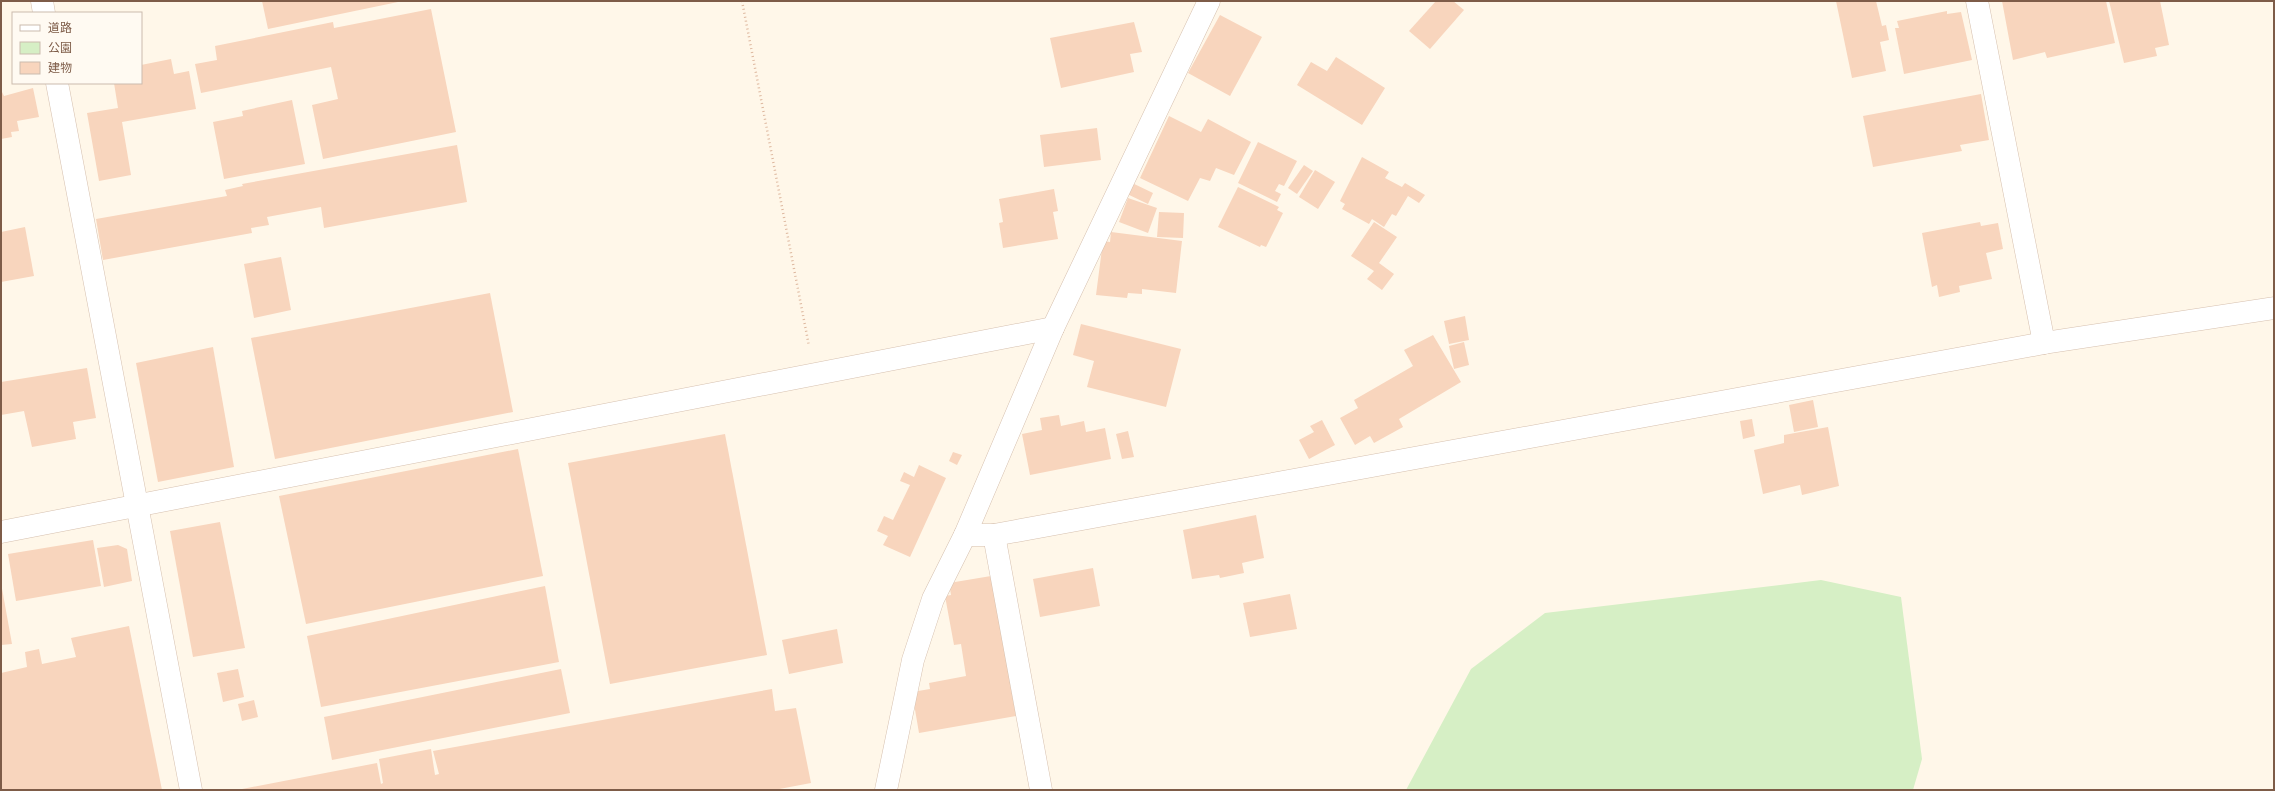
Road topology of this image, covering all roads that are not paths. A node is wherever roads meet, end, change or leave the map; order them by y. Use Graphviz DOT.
graph roads {
  1 [pos="42,1"];
  2 [pos="1209,1"];
  3 [pos="1977,1"];
  4 [pos="44,12"];
  5 [pos="57,84"];
  6 [pos="2274,308"];
  7 [pos="1053,328"];
  8 [pos="2044,343"];
  9 [pos="136,507"];
  10 [pos="1,532"];
  11 [pos="965,535"];
  12 [pos="994,535"];
  13 [pos="191,790"];
  14 [pos="886,790"];
  15 [pos="1042,790"];
  1 -- 4 [label="street"];
  2 -- 7 [label="street"];
  3 -- 8 [label="street"];
  5 -- 9 [label="street"];
  6 -- 8 [label="street"];
  7 -- 9 [label="street"];
  7 -- 11 [label="street"];
  8 -- 12 [label="street"];
  9 -- 10 [label="street"];
  9 -- 13 [label="street"];
  11 -- 12 [label="street"];
  11 -- 14 [label="street"];
  12 -- 15 [label="street"];
}
